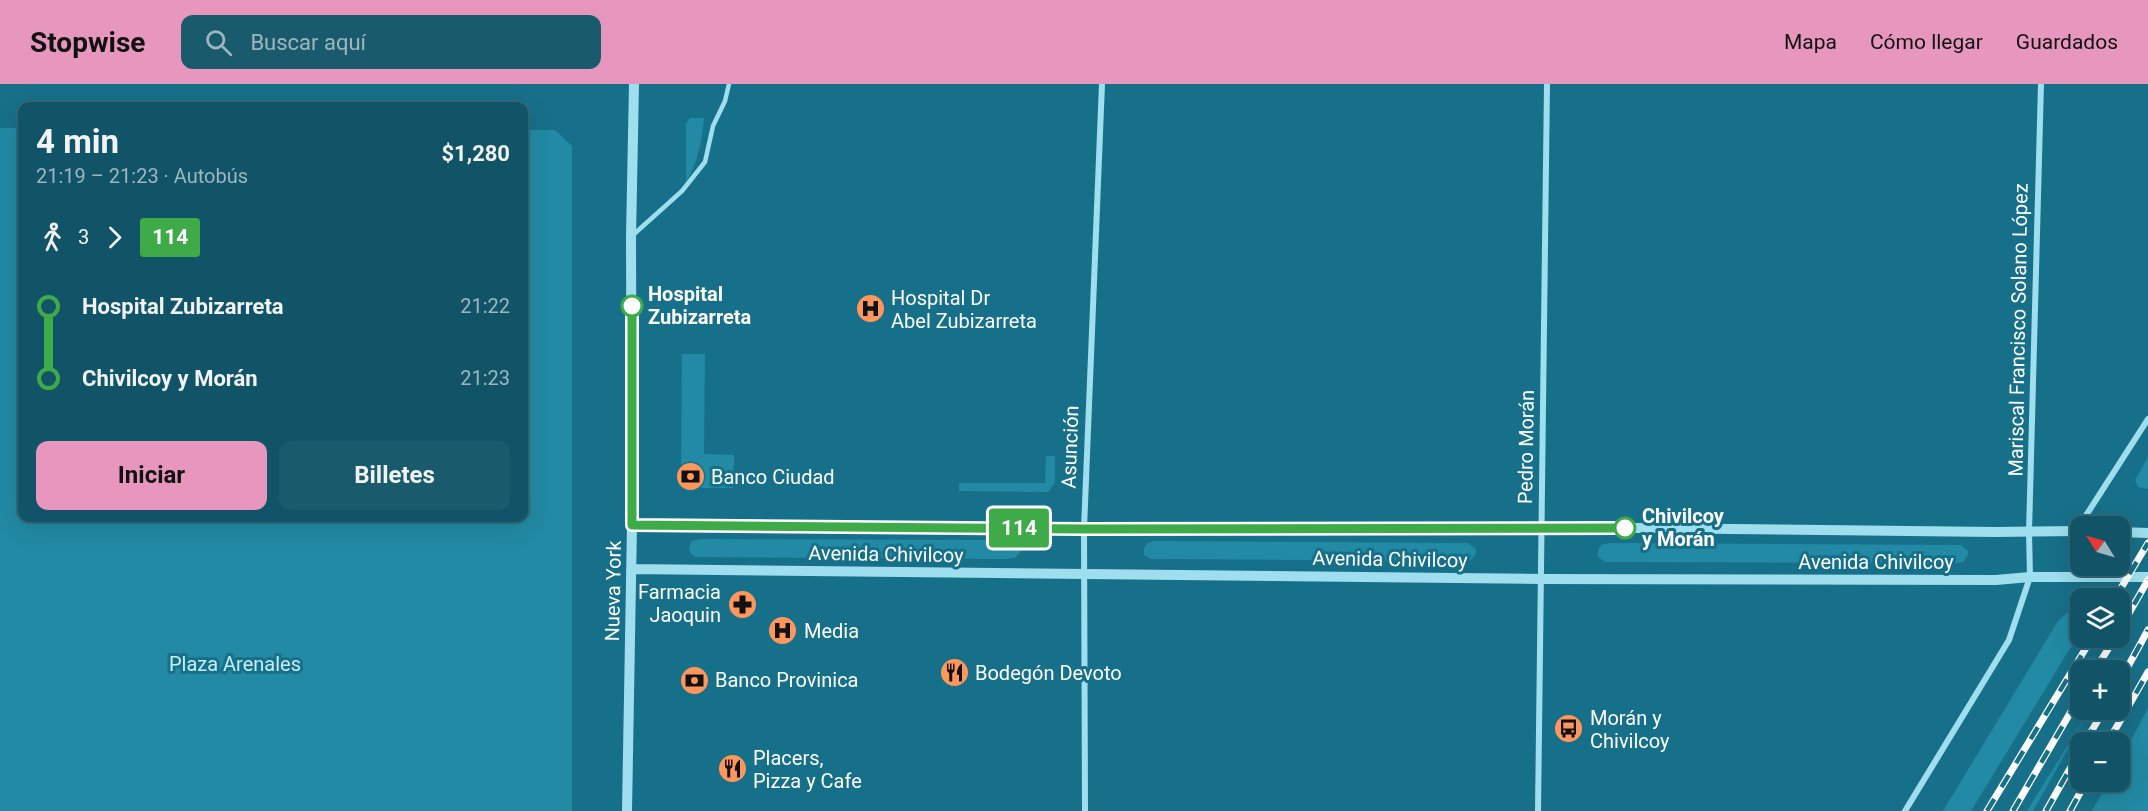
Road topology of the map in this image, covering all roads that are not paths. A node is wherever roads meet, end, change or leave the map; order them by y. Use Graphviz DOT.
graph roads {
  1 [pos="634,84"];
  2 [pos="729,84"];
  3 [pos="1102,84"];
  4 [pos="1547,84"];
  5 [pos="2041,84"];
  6 [pos="631,237"];
  7 [pos="2148,418"];
  8 [pos="2087,516"];
  9 [pos="632,525"];
  10 [pos="1542,527"];
  11 [pos="1084,529"];
  12 [pos="2070,531"];
  13 [pos="2029,532"];
  14 [pos="2130,532"];
  15 [pos="2148,533"];
  16 [pos="631,569"];
  17 [pos="1086,574"];
  18 [pos="2030,577"];
  19 [pos="2148,577"];
  20 [pos="1540,579"];
  21 [pos="627,811"];
  22 [pos="1085,811"];
  23 [pos="1538,811"];
  24 [pos="1905,811"];
  1 -- 6 [label="street, Nueva York"];
  2 -- 6 [label="lane"];
  3 -- 11 [label="street, Asunción"];
  4 -- 10 [label="street, Pedro Morán"];
  5 -- 13 [label="street, Mariscal Francisco Solano López"];
  6 -- 9 [label="street, Nueva York"];
  7 -- 8 [label="street"];
  9 -- 11 [label="street, Avenida Chivilcoy"];
  9 -- 16 [label="street, Nueva York"];
  10 -- 11 [label="street, Avenida Chivilcoy"];
  10 -- 13 [label="street, Avenida Chivilcoy"];
  10 -- 20 [label="street, Pedro Morán"];
  11 -- 17 [label="street, Asunción"];
  12 -- 13 [label="street, Avenida Chivilcoy"];
  13 -- 18 [label="street, Mariscal Francisco Solano López"];
  14 -- 15 [label="street"];
  16 -- 17 [label="street, Avenida Chivilcoy"];
  16 -- 21 [label="street, Nueva York"];
  17 -- 20 [label="street, Avenida Chivilcoy"];
  17 -- 22 [label="street, Asunción"];
  18 -- 19 [label="street, Avenida Chivilcoy"];
  18 -- 20 [label="street, Avenida Chivilcoy"];
  18 -- 24 [label="street, Mariscal Francisco Solano López"];
  20 -- 23 [label="street, Pedro Morán"];
}
